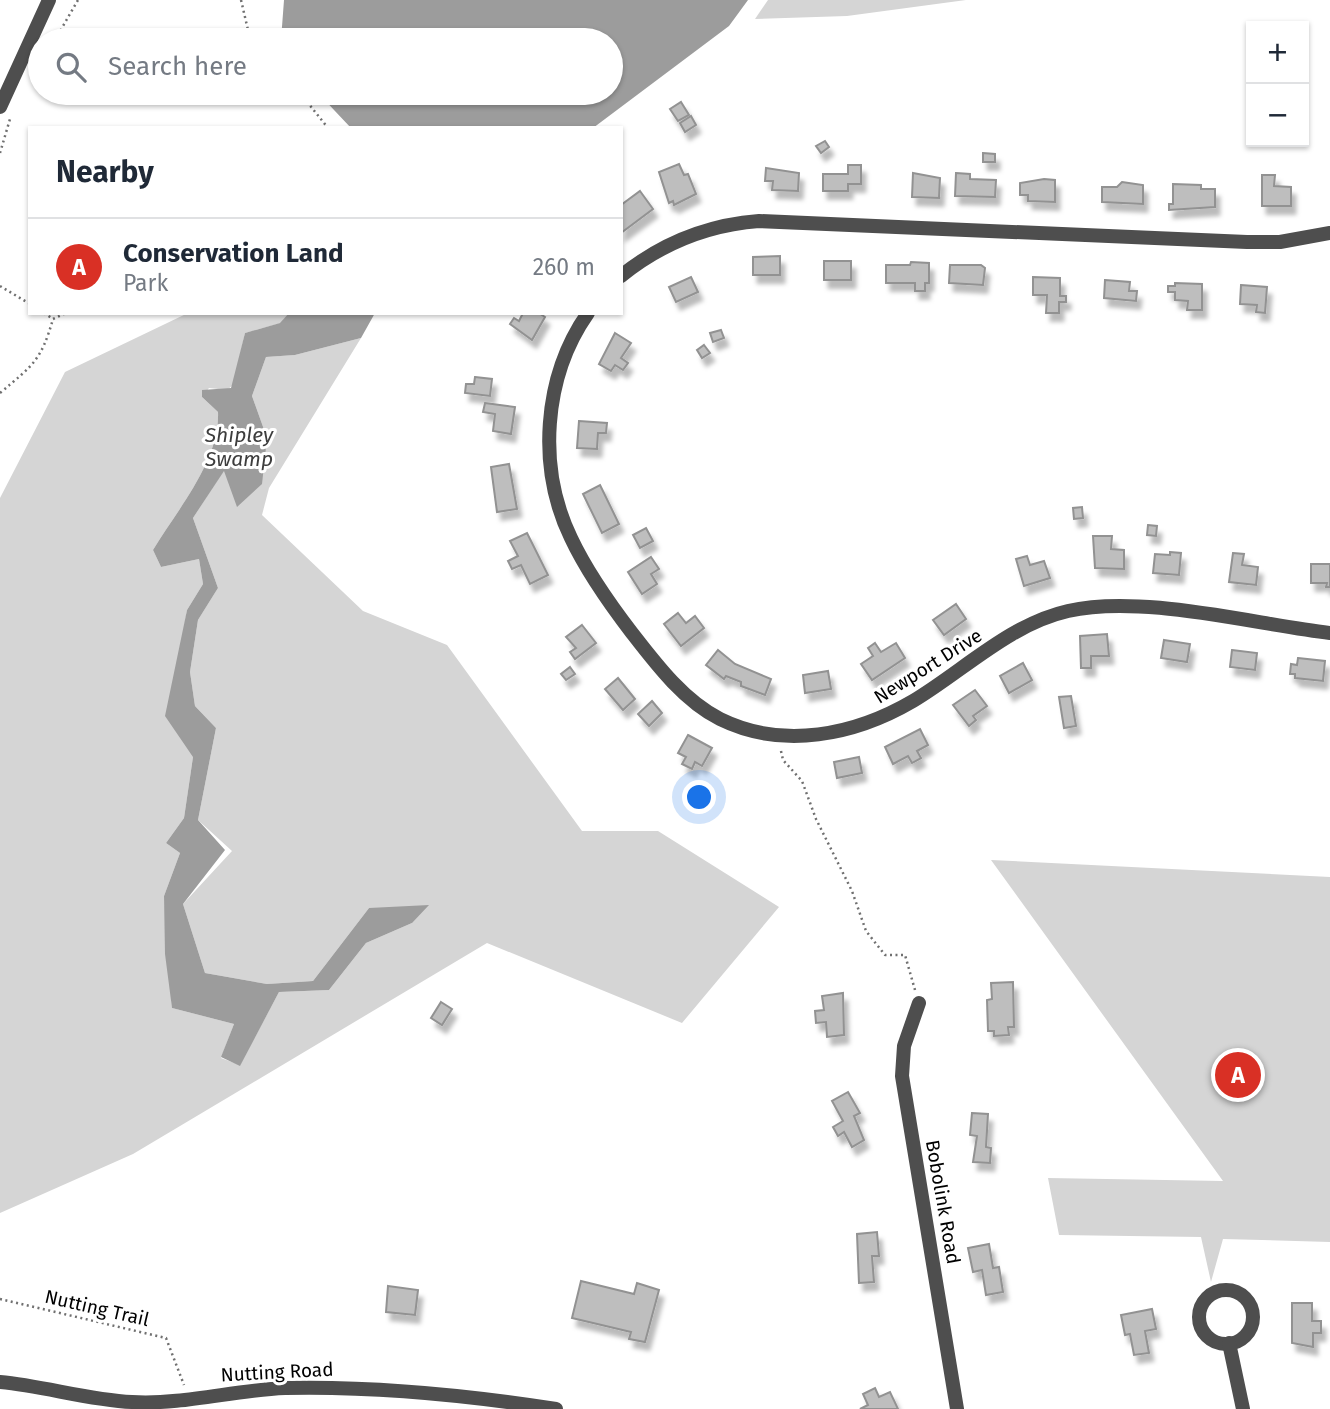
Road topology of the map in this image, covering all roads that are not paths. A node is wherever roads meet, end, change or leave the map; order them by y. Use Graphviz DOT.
graph roads {
  1 [pos="49,0"];
  2 [pos="34,28"];
  3 [pos="28,40"];
  4 [pos="5,84"];
  5 [pos="0,107"];
  6 [pos="1330,233"];
  7 [pos="623,274"];
  8 [pos="588,315"];
  9 [pos="1330,633"];
  10 [pos="919,1003"];
  11 [pos="1229,1343"];
  12 [pos="0,1382"];
  13 [pos="130,1406"];
  14 [pos="556,1409"];
  15 [pos="957,1409"];
  16 [pos="1243,1409"];
  1 -- 2 [label="street"];
  3 -- 4 [label="street"];
  4 -- 5 [label="street"];
  6 -- 7 [label="street"];
  8 -- 9 [label="street, Newport Drive"];
  10 -- 15 [label="street, Bobolink Road"];
  11 -- 16 [label="street"];
  12 -- 13 [label="street, Nutting Road"];
  13 -- 14 [label="street, Nutting Road"];
}
